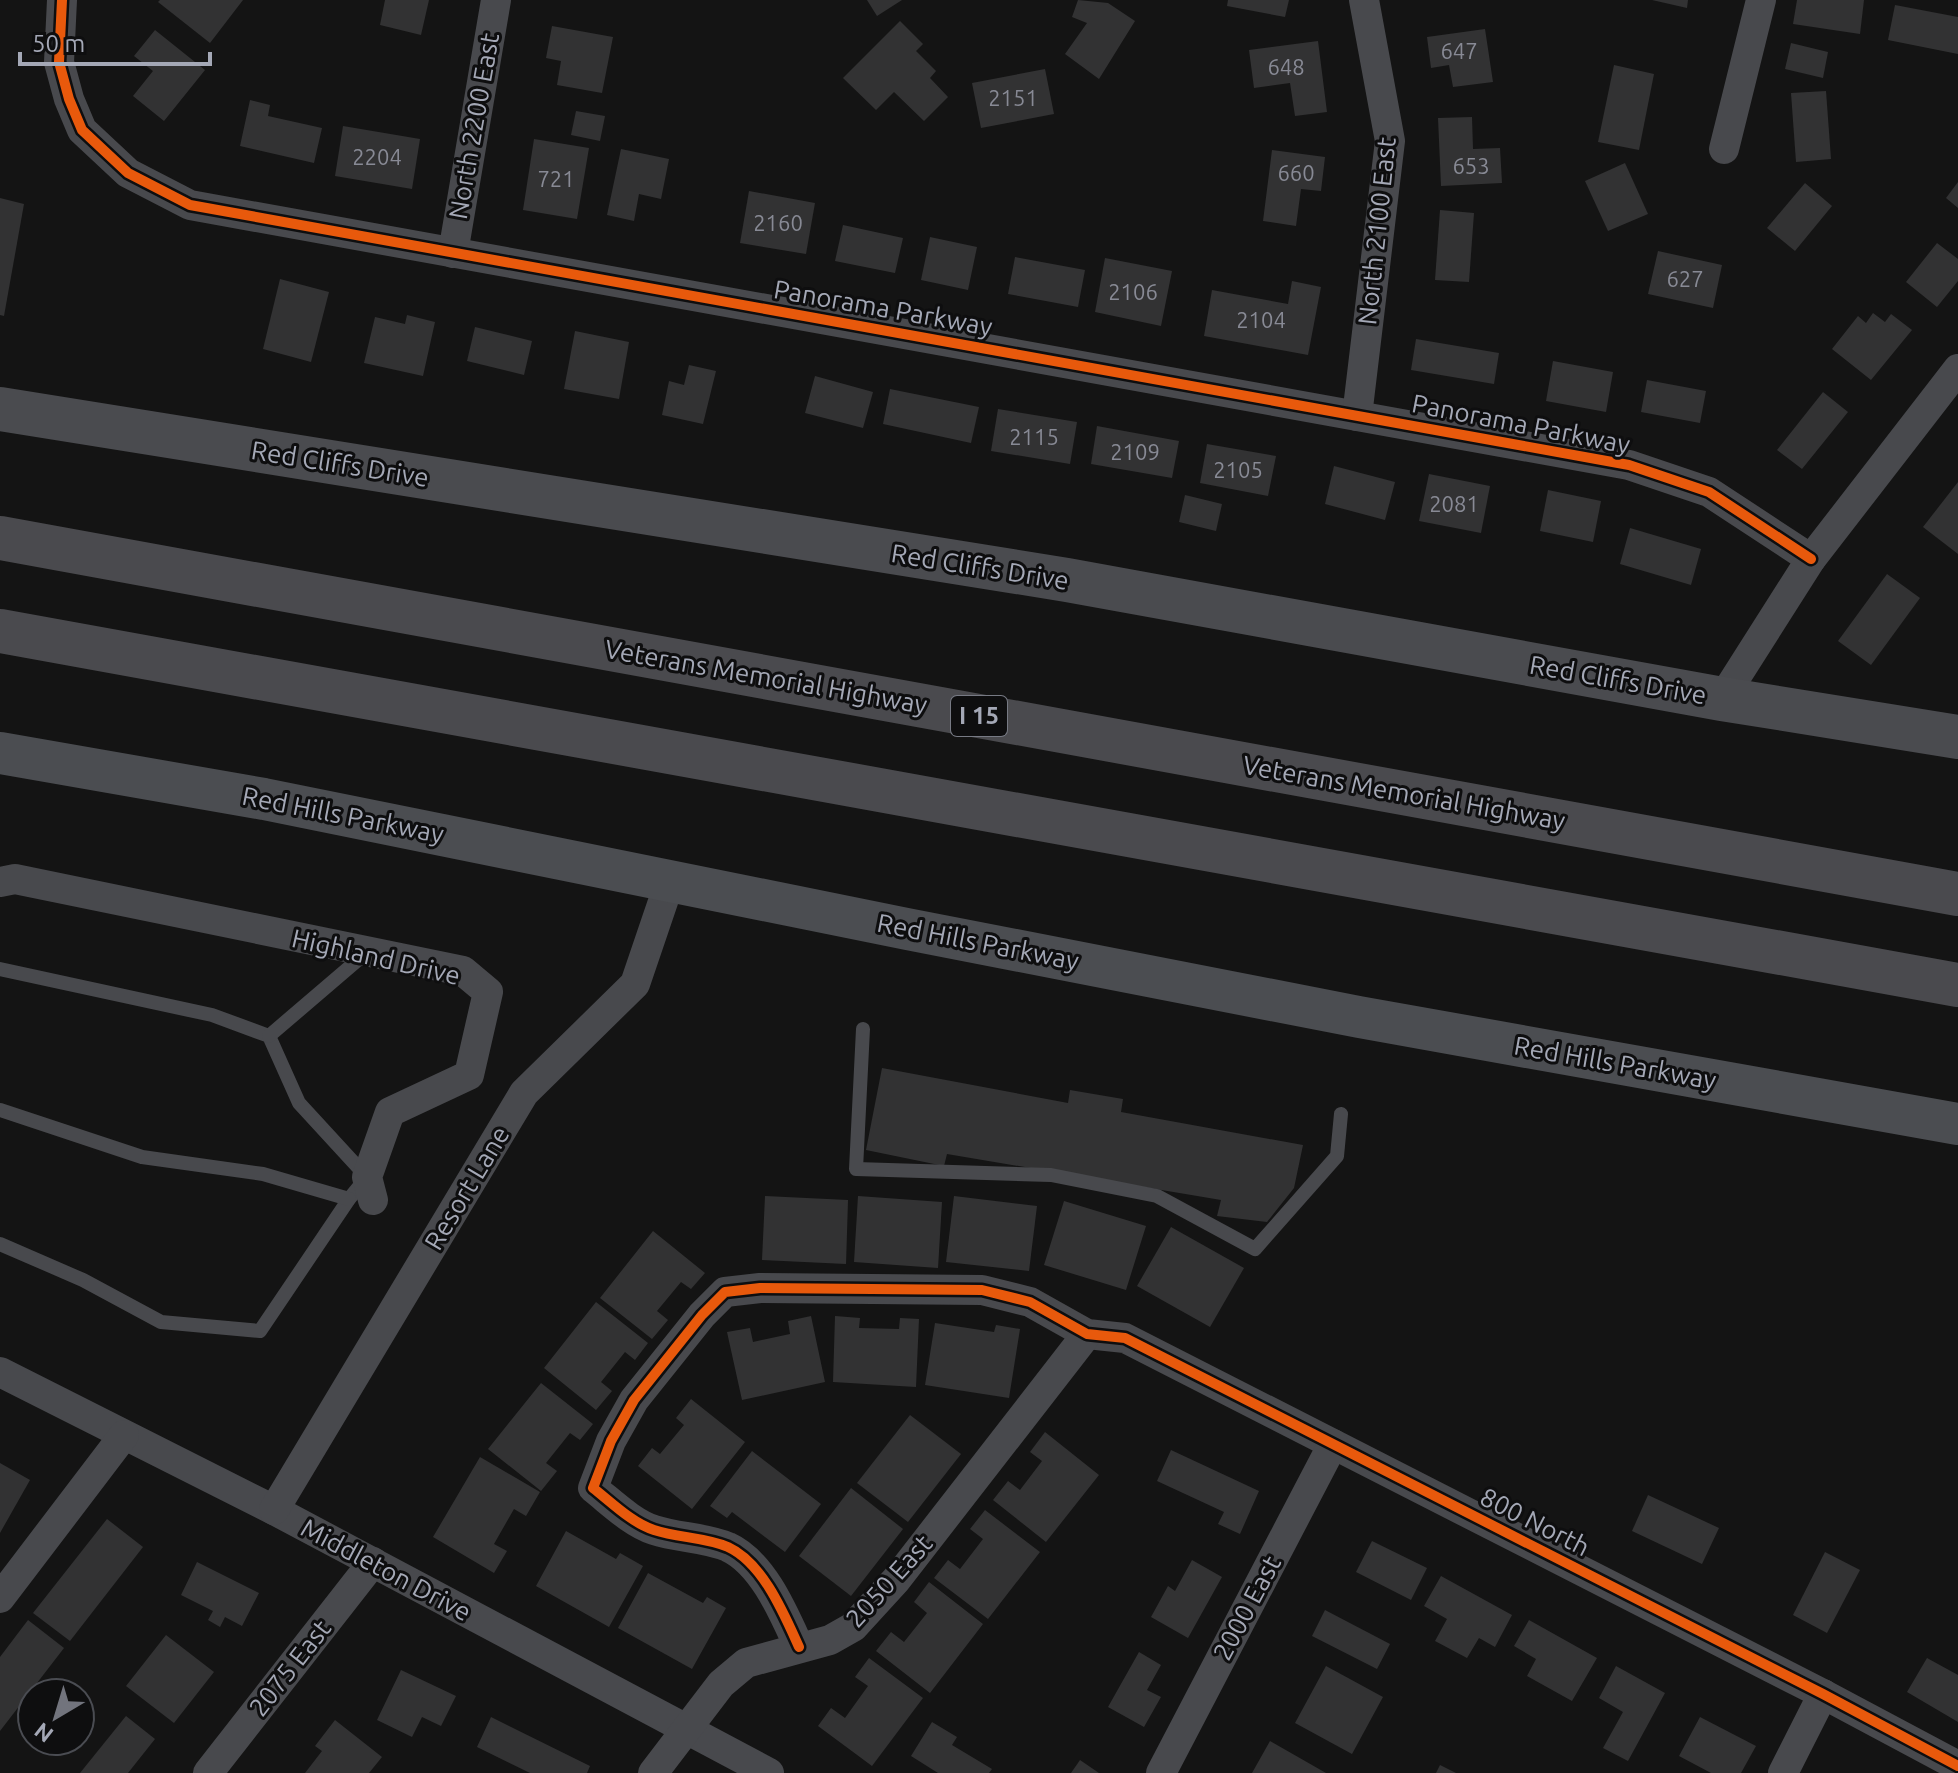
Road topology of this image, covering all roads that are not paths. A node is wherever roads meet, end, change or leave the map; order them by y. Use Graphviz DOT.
graph roads {
  1 [pos="62,0"];
  2 [pos="496,0"];
  3 [pos="1364,0"];
  4 [pos="1761,0"];
  5 [pos="1724,149"];
  6 [pos="453,253"];
  7 [pos="1958,369"];
  8 [pos="0,409"];
  9 [pos="1357,416"];
  10 [pos="0,538"];
  11 [pos="1811,559"];
  12 [pos="0,631"];
  13 [pos="1722,699"];
  14 [pos="1958,737"];
  15 [pos="0,753"];
  16 [pos="670,881"];
  17 [pos="0,882"];
  18 [pos="1958,894"];
  19 [pos="366,953"];
  20 [pos="0,969"];
  21 [pos="1958,985"];
  22 [pos="863,1029"];
  23 [pos="269,1036"];
  24 [pos="0,1110"];
  25 [pos="1341,1114"];
  26 [pos="1958,1124"];
  27 [pos="363,1192"];
  28 [pos="0,1244"];
  29 [pos="1087,1334"];
  30 [pos="0,1372"];
  31 [pos="124,1435"];
  32 [pos="1333,1444"];
  33 [pos="274,1510"];
  34 [pos="373,1562"];
  35 [pos="0,1598"];
  36 [pos="799,1647"];
  37 [pos="1823,1694"];
  38 [pos="686,1728"];
  39 [pos="1958,1766"];
  40 [pos="208,1773"];
  41 [pos="653,1773"];
  42 [pos="769,1773"];
  43 [pos="1161,1773"];
  44 [pos="1783,1773"];
  1 -- 6 [label="street, Panorama Parkway"];
  2 -- 6 [label="street, North 2200 East"];
  3 -- 9 [label="street, North 2100 East"];
  4 -- 5 [label="street"];
  6 -- 9 [label="street, Panorama Parkway"];
  7 -- 11 [label="street"];
  8 -- 13 [label="main road, Red Cliffs Drive"];
  9 -- 11 [label="street, Panorama Parkway"];
  10 -- 18 [label="highway, Veterans Memorial Highway / I 15"];
  11 -- 13 [label="street"];
  12 -- 21 [label="highway"];
  13 -- 14 [label="main road, Red Cliffs Drive"];
  15 -- 16 [label="main road, Red Hills Parkway"];
  16 -- 26 [label="main road, Red Hills Parkway"];
  16 -- 33 [label="street, Resort Lane"];
  17 -- 19 [label="street, Highland Drive"];
  19 -- 23 [label="lane"];
  19 -- 27 [label="street, Highland Drive"];
  20 -- 23 [label="lane"];
  22 -- 25 [label="lane"];
  23 -- 27 [label="lane"];
  24 -- 27 [label="lane"];
  27 -- 28 [label="lane"];
  29 -- 32 [label="street, 800 North"];
  29 -- 36 [label="street, 2050 East"];
  29 -- 36 [label="street"];
  30 -- 31 [label="street, Middleton Drive"];
  31 -- 33 [label="street, Middleton Drive"];
  31 -- 35 [label="street"];
  32 -- 37 [label="street, 800 North"];
  32 -- 43 [label="street, 2000 East"];
  33 -- 34 [label="street, Middleton Drive"];
  34 -- 38 [label="street, Middleton Drive"];
  34 -- 40 [label="street, 2075 East"];
  36 -- 38 [label="street, 2050 East"];
  37 -- 39 [label="street, 800 North"];
  37 -- 44 [label="street"];
  38 -- 41 [label="street, 2050 East"];
  38 -- 42 [label="street, Middleton Drive"];
}
